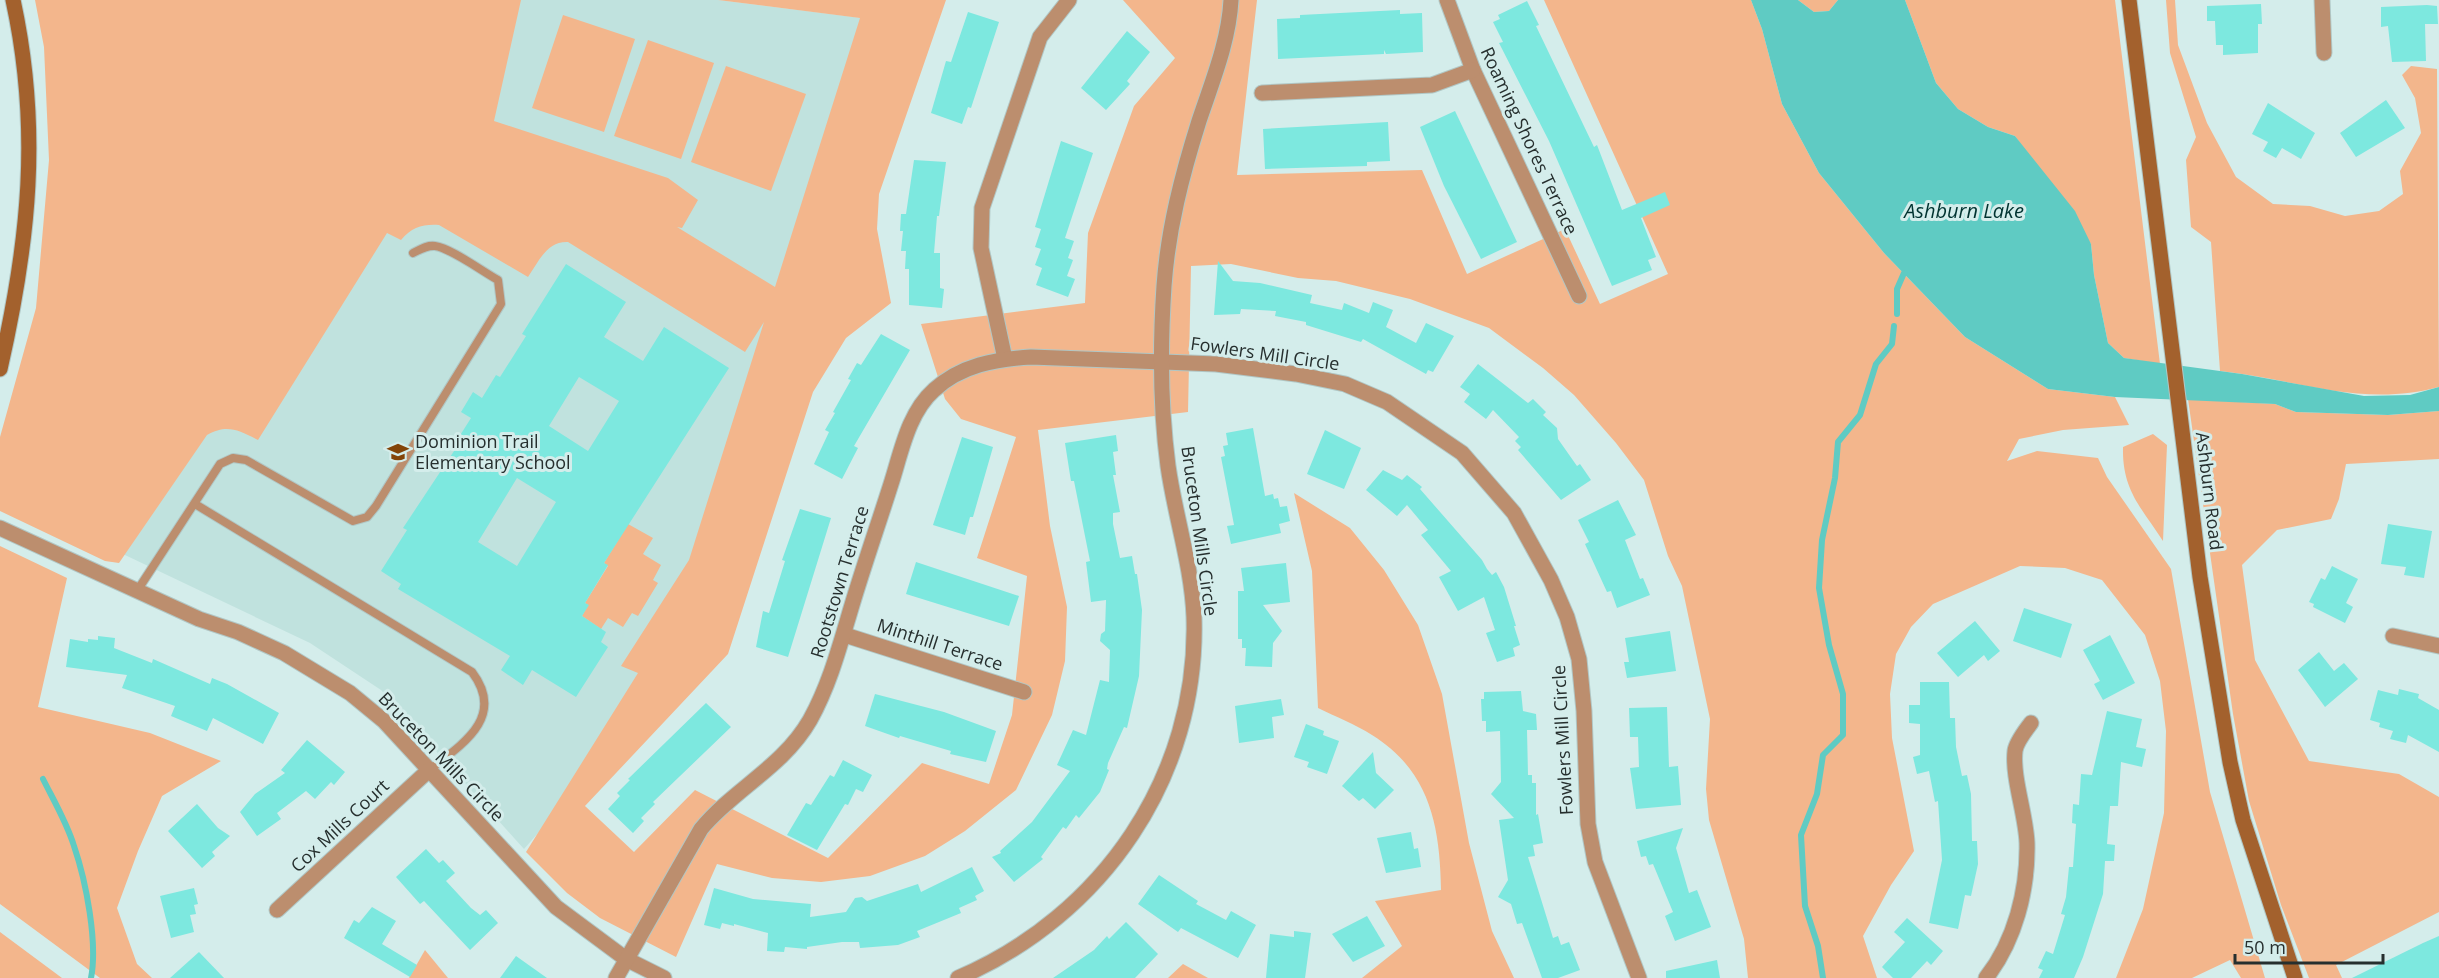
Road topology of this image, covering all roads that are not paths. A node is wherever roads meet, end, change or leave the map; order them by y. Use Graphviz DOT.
graph roads {
  1 [pos="13,0"];
  2 [pos="1069,0"];
  3 [pos="1231,0"];
  4 [pos="1447,0"];
  5 [pos="2129,0"];
  6 [pos="2322,0"];
  7 [pos="2324,53"];
  8 [pos="1473,70"];
  9 [pos="1262,93"];
  10 [pos="413,253"];
  11 [pos="1579,296"];
  12 [pos="1005,359"];
  13 [pos="1159,360"];
  14 [pos="0,369"];
  15 [pos="195,504"];
  16 [pos="0,528"];
  17 [pos="137,591"];
  18 [pos="844,634"];
  19 [pos="2393,636"];
  20 [pos="2439,646"];
  21 [pos="1024,692"];
  22 [pos="2031,723"];
  23 [pos="429,770"];
  24 [pos="277,910"];
  25 [pos="627,959"];
  26 [pos="616,978"];
  27 [pos="664,978"];
  28 [pos="958,978"];
  29 [pos="1639,978"];
  30 [pos="1986,978"];
  31 [pos="2295,978"];
  1 -- 14 [label="main road"];
  2 -- 12 [label="street"];
  3 -- 13 [label="street, Bruceton Mills Circle"];
  4 -- 8 [label="street, Roaming Shores Terrace"];
  5 -- 31 [label="main road, Ashburn Road"];
  6 -- 7 [label="street"];
  8 -- 9 [label="street"];
  8 -- 11 [label="street, Roaming Shores Terrace"];
  10 -- 15 [label="lane"];
  12 -- 13 [label="street, Rootstown Terrace"];
  12 -- 18 [label="street, Rootstown Terrace"];
  13 -- 28 [label="street, Bruceton Mills Circle"];
  13 -- 29 [label="street, Fowlers Mill Circle"];
  15 -- 17 [label="lane"];
  15 -- 23 [label="lane"];
  16 -- 17 [label="street, Bruceton Mills Circle"];
  17 -- 23 [label="street, Bruceton Mills Circle"];
  18 -- 21 [label="street, Minthill Terrace"];
  18 -- 25 [label="street, Rootstown Terrace"];
  19 -- 20 [label="street"];
  22 -- 30 [label="street"];
  23 -- 24 [label="street, Cox Mills Court"];
  23 -- 25 [label="street, Bruceton Mills Circle"];
  25 -- 26 [label="street, Rootstown Terrace"];
  25 -- 27 [label="street, Bruceton Mills Circle"];
}
